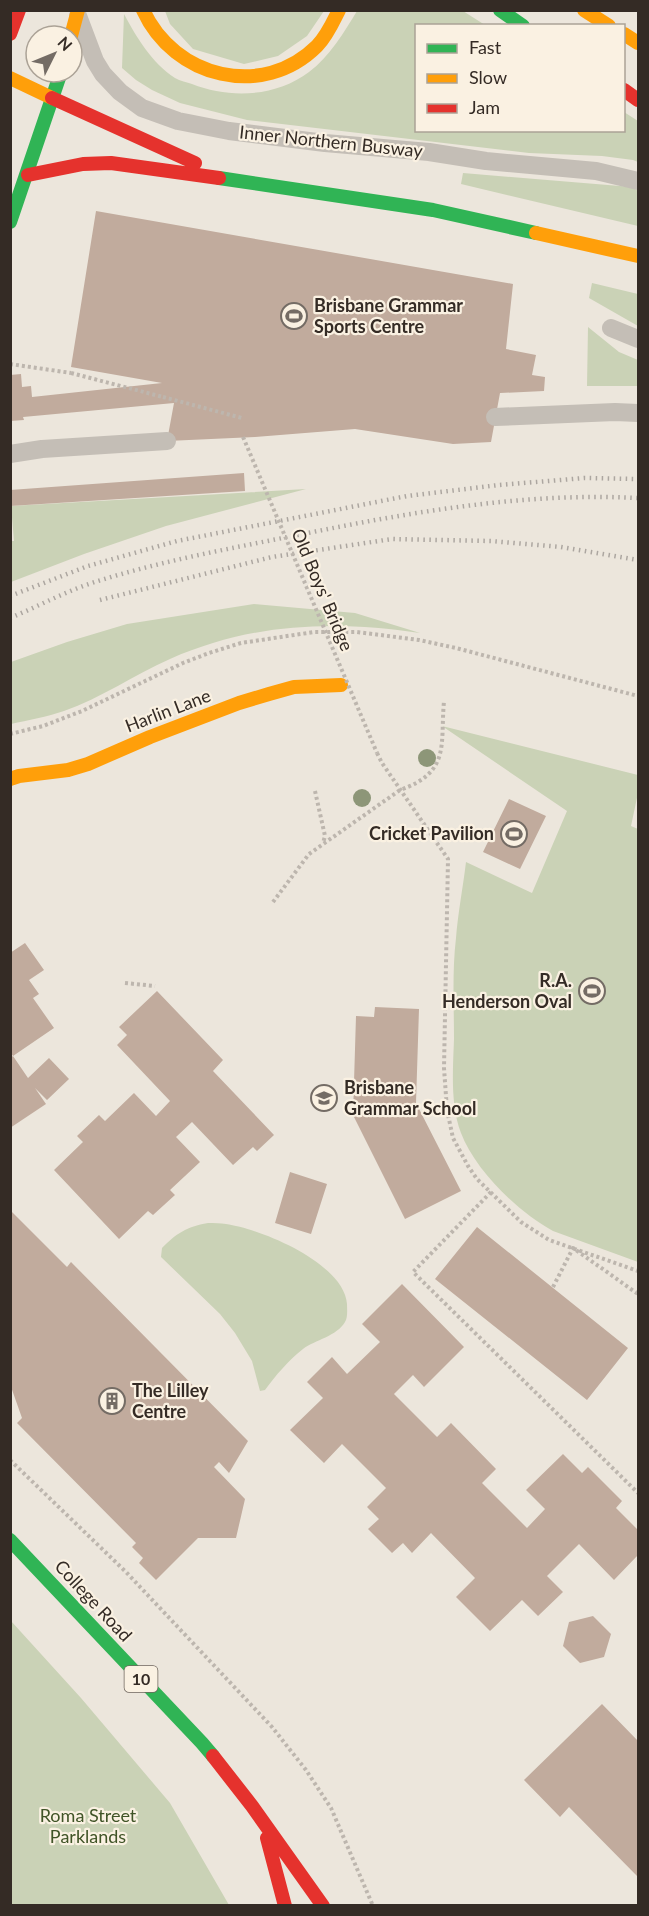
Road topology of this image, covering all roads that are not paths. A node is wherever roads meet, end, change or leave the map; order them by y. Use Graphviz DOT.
graph roads {
  1 [pos="19,10"];
  2 [pos="143,10"];
  3 [pos="339,10"];
  4 [pos="500,10"];
  5 [pos="584,10"];
  6 [pos="78,13"];
  7 [pos="520,24"];
  8 [pos="606,24"];
  9 [pos="10,34"];
  10 [pos="625,35"];
  11 [pos="639,43"];
  12 [pos="10,78"];
  13 [pos="57,84"];
  14 [pos="625,91"];
  15 [pos="52,98"];
  16 [pos="639,100"];
  17 [pos="28,175"];
  18 [pos="10,180"];
  19 [pos="232,180"];
  20 [pos="639,181"];
  21 [pos="10,222"];
  22 [pos="639,256"];
  23 [pos="611,328"];
  24 [pos="639,339"];
  25 [pos="639,413"];
  26 [pos="495,417"];
  27 [pos="167,441"];
  28 [pos="10,454"];
  29 [pos="341,686"];
  30 [pos="10,779"];
  31 [pos="10,1540"];
  32 [pos="264,1824"];
  33 [pos="285,1905"];
  34 [pos="323,1905"];
  1 -- 9 [label="main road"];
  2 -- 3 [label="main road"];
  4 -- 7 [label="main road"];
  5 -- 8 [label="main road"];
  6 -- 20 [label="lane, Inner Northern Busway"];
  10 -- 11 [label="main road"];
  12 -- 15 [label="main road"];
  13 -- 15 [label="main road"];
  14 -- 16 [label="main road"];
  15 -- 17 [label="main road"];
  15 -- 19 [label="main road"];
  17 -- 18 [label="main road"];
  17 -- 19 [label="main road"];
  17 -- 21 [label="main road"];
  19 -- 22 [label="main road"];
  23 -- 24 [label="lane"];
  25 -- 26 [label="lane"];
  27 -- 28 [label="lane"];
  29 -- 30 [label="main road, Harlin Lane"];
  31 -- 32 [label="main road, College Road / 10"];
  32 -- 33 [label="main road, College Road / 10"];
  32 -- 34 [label="main road, College Road / 10"];
}
